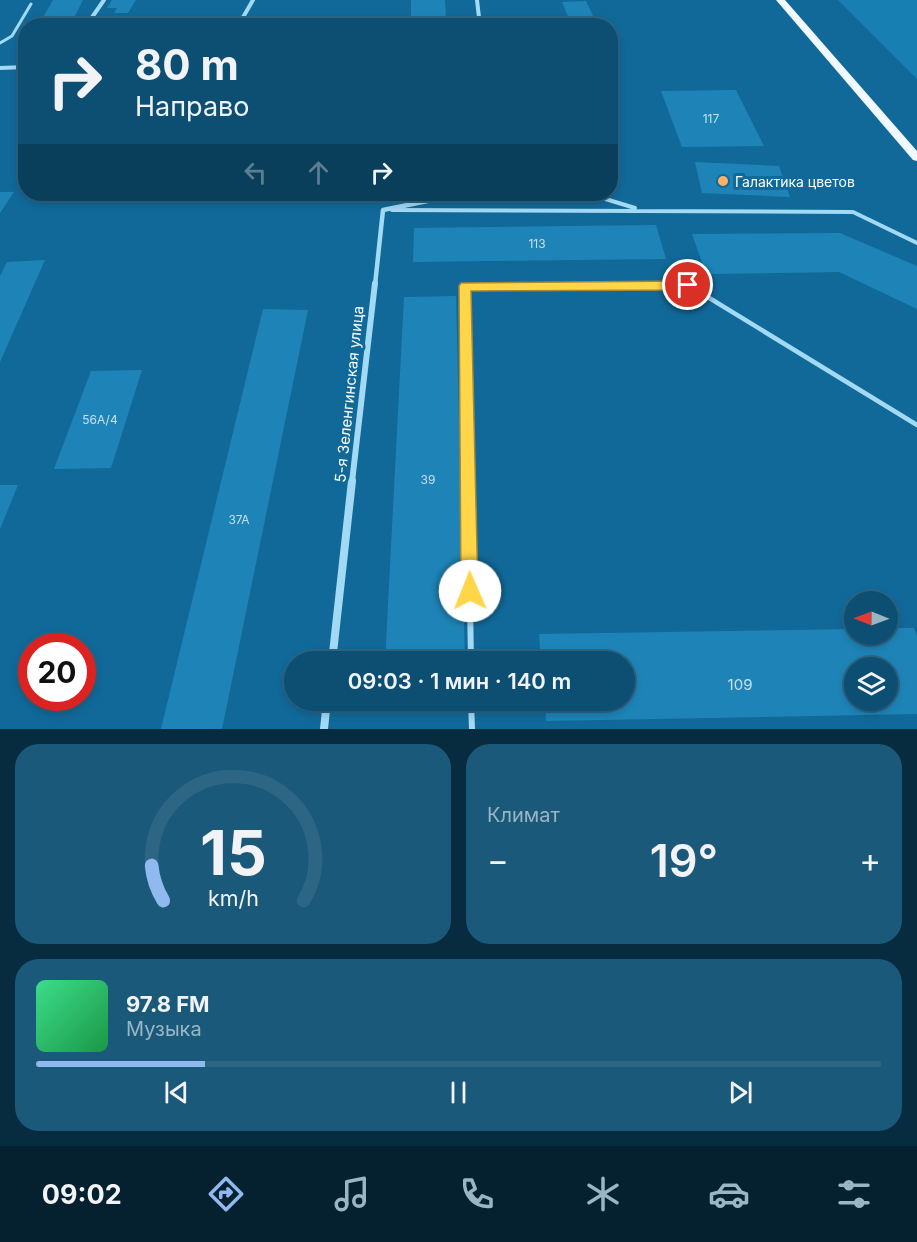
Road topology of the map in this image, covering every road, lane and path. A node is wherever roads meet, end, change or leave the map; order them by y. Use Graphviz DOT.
graph roads {
  1 [pos="104,0"];
  2 [pos="253,0"];
  3 [pos="477,0"];
  4 [pos="780,0"];
  5 [pos="31,4"];
  6 [pos="23,18"];
  7 [pos="92,18"];
  8 [pos="243,18"];
  9 [pos="479,18"];
  10 [pos="18,26"];
  11 [pos="0,43"];
  12 [pos="18,67"];
  13 [pos="0,68"];
  14 [pos="917,158"];
  15 [pos="427,201"];
  16 [pos="612,201"];
  17 [pos="383,210"];
  18 [pos="641,210"];
  19 [pos="917,243"];
  20 [pos="917,425"];
  21 [pos="333,651"];
  22 [pos="471,651"];
  23 [pos="326,711"];
  24 [pos="471,711"];
  25 [pos="324,729"];
  26 [pos="472,729"];
  1 -- 7 [label="street"];
  2 -- 8 [label="street"];
  3 -- 9 [label="street"];
  4 -- 14 [label="main road"];
  5 -- 6 [label="lane"];
  10 -- 11 [label="lane"];
  12 -- 13 [label="street"];
  15 -- 17 [label="street"];
  16 -- 18 [label="lane"];
  17 -- 18 [label="lane"];
  17 -- 21 [label="street, 5-я Зеленгинская улица"];
  18 -- 19 [label="lane"];
  20 -- 22 [label="lane"];
  23 -- 25 [label="street"];
  24 -- 26 [label="lane"];
}
